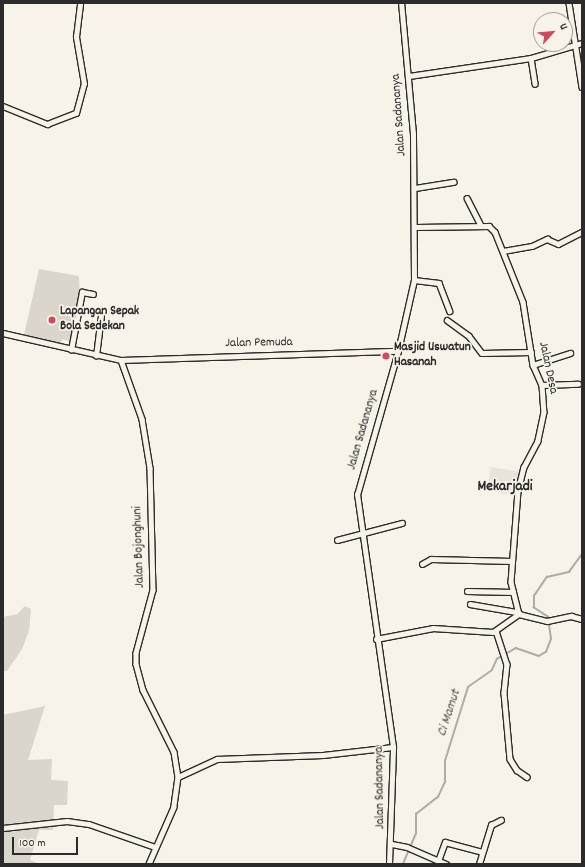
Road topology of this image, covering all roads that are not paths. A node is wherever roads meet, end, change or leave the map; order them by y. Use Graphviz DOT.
graph roads {
  1 [pos="80,3"];
  2 [pos="400,3"];
  3 [pos="569,3"];
  4 [pos="582,43"];
  5 [pos="575,46"];
  6 [pos="531,58"];
  7 [pos="409,76"];
  8 [pos="535,84"];
  9 [pos="582,87"];
  10 [pos="3,106"];
  11 [pos="454,182"];
  12 [pos="415,188"];
  13 [pos="467,198"];
  14 [pos="480,224"];
  15 [pos="416,227"];
  16 [pos="582,232"];
  17 [pos="503,251"];
  18 [pos="414,280"];
  19 [pos="93,294"];
  20 [pos="450,311"];
  21 [pos="101,316"];
  22 [pos="447,320"];
  23 [pos="3,333"];
  24 [pos="71,350"];
  25 [pos="398,351"];
  26 [pos="530,352"];
  27 [pos="570,353"];
  28 [pos="96,356"];
  29 [pos="121,360"];
  30 [pos="533,365"];
  31 [pos="578,384"];
  32 [pos="542,386"];
  33 [pos="402,523"];
  34 [pos="361,534"];
  35 [pos="336,540"];
  36 [pos="512,561"];
  37 [pos="422,564"];
  38 [pos="467,590"];
  39 [pos="513,592"];
  40 [pos="470,604"];
  41 [pos="518,613"];
  42 [pos="582,619"];
  43 [pos="496,632"];
  44 [pos="376,639"];
  45 [pos="393,747"];
  46 [pos="527,777"];
  47 [pos="178,778"];
  48 [pos="501,820"];
  49 [pos="3,828"];
  50 [pos="392,844"];
  51 [pos="155,847"];
  52 [pos="482,852"];
  53 [pos="438,861"];
  54 [pos="149,864"];
  55 [pos="389,864"];
  56 [pos="446,864"];
  57 [pos="479,864"];
  1 -- 10 [label="street"];
  2 -- 7 [label="street, Jalan Sadananya"];
  3 -- 5 [label="street"];
  4 -- 5 [label="street"];
  5 -- 6 [label="street"];
  5 -- 9 [label="street"];
  6 -- 7 [label="street"];
  6 -- 8 [label="street"];
  7 -- 12 [label="street, Jalan Sadananya"];
  11 -- 12 [label="street"];
  12 -- 15 [label="street, Jalan Sadananya"];
  13 -- 14 [label="street"];
  14 -- 15 [label="street"];
  14 -- 17 [label="street, Jalan Desa"];
  15 -- 18 [label="street, Jalan Sadananya"];
  16 -- 17 [label="street"];
  17 -- 26 [label="street, Jalan Desa"];
  18 -- 20 [label="street"];
  18 -- 25 [label="street, Jalan Sadananya"];
  19 -- 24 [label="street"];
  21 -- 28 [label="street"];
  22 -- 26 [label="street"];
  23 -- 24 [label="street, Jalan Pemuda"];
  24 -- 28 [label="street, Jalan Pemuda"];
  25 -- 29 [label="street, Jalan Pemuda"];
  25 -- 34 [label="street, Jalan Sadananya"];
  26 -- 30 [label="street, Jalan Desa"];
  27 -- 30 [label="street"];
  28 -- 29 [label="street, Jalan Pemuda"];
  29 -- 47 [label="street, Jalan Bojonghuni"];
  30 -- 32 [label="street, Jalan Desa"];
  31 -- 32 [label="street"];
  32 -- 36 [label="street, Jalan Desa"];
  33 -- 34 [label="street"];
  34 -- 35 [label="street"];
  34 -- 44 [label="street, Jalan Sadananya"];
  36 -- 37 [label="street"];
  36 -- 39 [label="street, Jalan Desa"];
  38 -- 39 [label="street"];
  39 -- 41 [label="street, Jalan Desa"];
  40 -- 41 [label="street"];
  41 -- 42 [label="street"];
  41 -- 43 [label="street"];
  43 -- 44 [label="street"];
  43 -- 46 [label="street"];
  44 -- 45 [label="street, Jalan Sadananya"];
  45 -- 47 [label="street"];
  45 -- 50 [label="street, Jalan Sadananya"];
  47 -- 51 [label="street, Jalan Bojonghuni"];
  48 -- 52 [label="street"];
  49 -- 51 [label="street"];
  50 -- 53 [label="street"];
  50 -- 55 [label="street, Jalan Sadananya"];
  51 -- 54 [label="street, Jalan Bojonghuni"];
  52 -- 53 [label="street"];
  52 -- 57 [label="street"];
  53 -- 56 [label="street"];
}
